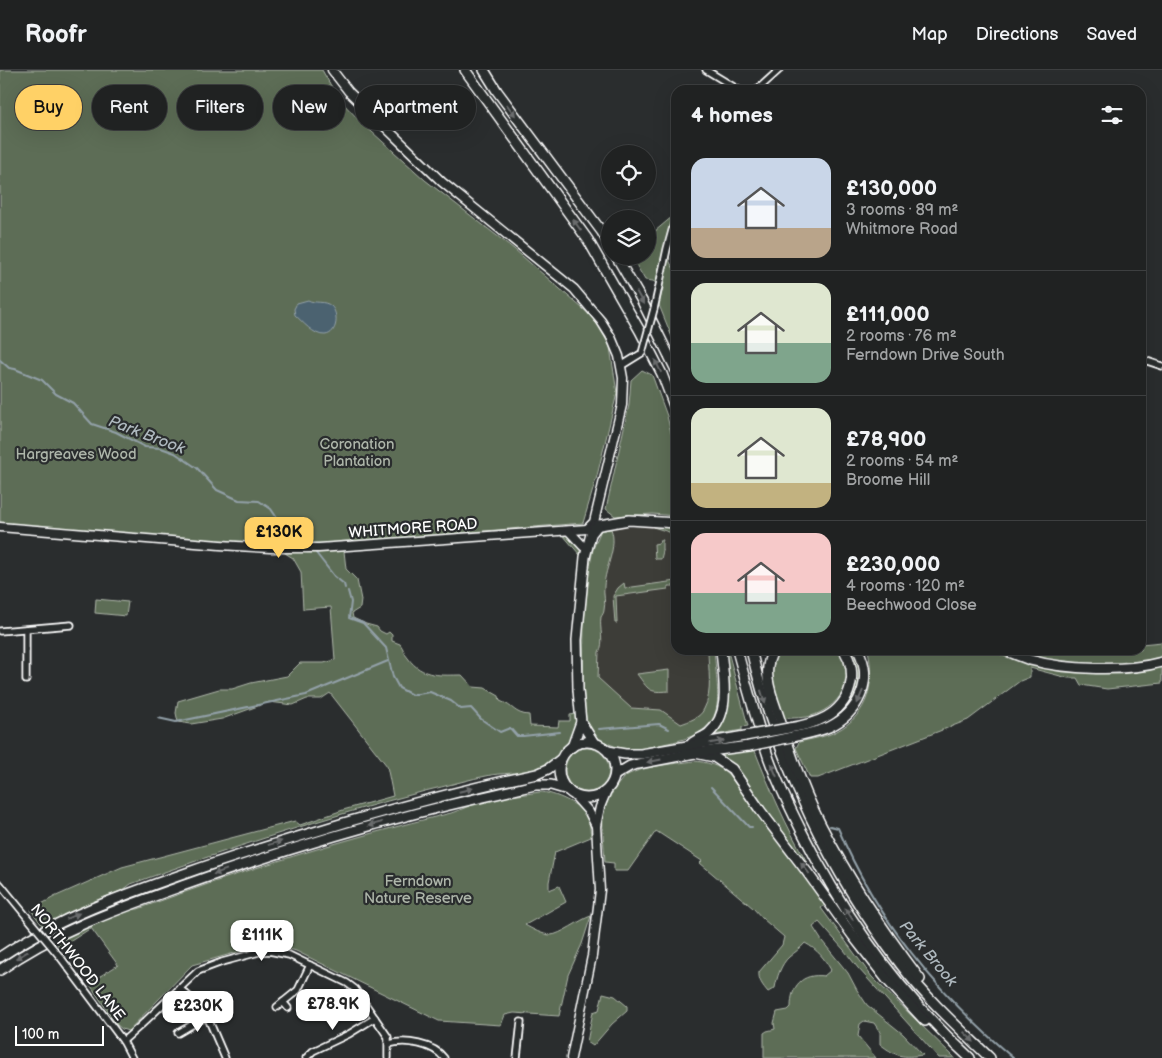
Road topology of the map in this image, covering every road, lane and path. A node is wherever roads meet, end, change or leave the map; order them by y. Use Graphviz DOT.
graph roads {
  1 [pos="332,70"];
  2 [pos="465,70"];
  3 [pos="484,70"];
  4 [pos="706,70"];
  5 [pos="778,70"];
  6 [pos="731,85"];
  7 [pos="762,85"];
  8 [pos="601,231"];
  9 [pos="671,234"];
  10 [pos="621,265"];
  11 [pos="670,358"];
  12 [pos="1146,361"];
  13 [pos="621,366"];
  14 [pos="1162,366"];
  15 [pos="671,398"];
  16 [pos="602,486"];
  17 [pos="671,523"];
  18 [pos="598,525"];
  19 [pos="0,527"];
  20 [pos="587,529"];
  21 [pos="569,531"];
  22 [pos="583,546"];
  23 [pos="585,566"];
  24 [pos="71,625"];
  25 [pos="26,629"];
  26 [pos="0,631"];
  27 [pos="721,655"];
  28 [pos="738,655"];
  29 [pos="752,655"];
  30 [pos="772,655"];
  31 [pos="846,655"];
  32 [pos="860,655"];
  33 [pos="1018,655"];
  34 [pos="1162,662"];
  35 [pos="26,680"];
  36 [pos="581,722"];
  37 [pos="791,733"];
  38 [pos="594,743"];
  39 [pos="687,745"];
  40 [pos="572,747"];
  41 [pos="608,751"];
  42 [pos="696,753"];
  43 [pos="561,759"];
  44 [pos="615,775"];
  45 [pos="607,790"];
  46 [pos="571,792"];
  47 [pos="596,826"];
  48 [pos="0,884"];
  49 [pos="0,957"];
  50 [pos="310,965"];
  51 [pos="0,970"];
  52 [pos="179,988"];
  53 [pos="283,1002"];
  54 [pos="277,1007"];
  55 [pos="288,1008"];
  56 [pos="207,1016"];
  57 [pos="947,1017"];
  58 [pos="375,1018"];
  59 [pos="521,1022"];
  60 [pos="178,1033"];
  61 [pos="123,1041"];
  62 [pos="389,1044"];
  63 [pos="132,1058"];
  64 [pos="225,1058"];
  65 [pos="306,1058"];
  66 [pos="388,1058"];
  67 [pos="444,1058"];
  68 [pos="517,1058"];
  69 [pos="571,1058"];
  70 [pos="962,1058"];
  71 [pos="970,1058"];
  72 [pos="990,1058"];
  1 -- 13 [label="main road"];
  15 -- 2 [label="highway, one-way"];
  3 -- 8 [label="highway, one-way"];
  4 -- 6 [label="street"];
  5 -- 7 [label="street"];
  9 -- 13 [label="street, bridge"];
  10 -- 11 [label="highway, one-way"];
  12 -- 14 [label="street"];
  13 -- 16 [label="main road"];
  16 -- 18 [label="main road"];
  16 -- 20 [label="main road"];
  17 -- 18 [label="highway"];
  18 -- 20 [label="highway"];
  18 -- 23 [label="highway"];
  19 -- 21 [label="main road, WHITMORE ROAD"];
  20 -- 21 [label="main road, WHITMORE ROAD"];
  20 -- 22 [label="highway"];
  21 -- 22 [label="main road"];
  22 -- 23 [label="highway"];
  23 -- 36 [label="highway"];
  24 -- 25 [label="street"];
  25 -- 26 [label="street"];
  25 -- 35 [label="street"];
  27 -- 39 [label="highway"];
  71 -- 28 [label="highway, one-way"];
  29 -- 57 [label="highway, one-way"];
  30 -- 57 [label="highway"];
  31 -- 37 [label="highway"];
  32 -- 37 [label="highway, one-way"];
  33 -- 34 [label="highway"];
  36 -- 38 [label="highway"];
  36 -- 40 [label="highway"];
  39 -- 37 [label="highway, one-way, bridge"];
  37 -- 42 [label="highway, bridge"];
  38 -- 40 [label="highway"];
  38 -- 41 [label="highway"];
  39 -- 41 [label="highway"];
  40 -- 43 [label="highway"];
  41 -- 44 [label="highway"];
  42 -- 44 [label="highway, one-way"];
  70 -- 42 [label="highway, one-way"];
  43 -- 46 [label="highway"];
  49 -- 43 [label="highway, one-way"];
  44 -- 45 [label="highway"];
  45 -- 46 [label="highway"];
  45 -- 47 [label="main road"];
  46 -- 47 [label="main road"];
  46 -- 51 [label="highway, one-way"];
  47 -- 69 [label="main road"];
  48 -- 61 [label="street, NORTHWOOD LANE, bridge"];
  50 -- 52 [label="street"];
  50 -- 53 [label="street"];
  50 -- 58 [label="street"];
  52 -- 56 [label="street"];
  52 -- 61 [label="street"];
  53 -- 54 [label="street"];
  53 -- 55 [label="street"];
  56 -- 60 [label="street"];
  56 -- 64 [label="street"];
  57 -- 72 [label="highway, one-way"];
  58 -- 62 [label="street"];
  58 -- 65 [label="street"];
  59 -- 68 [label="street"];
  61 -- 63 [label="street, NORTHWOOD LANE"];
  62 -- 66 [label="street"];
  62 -- 67 [label="street"];
}
